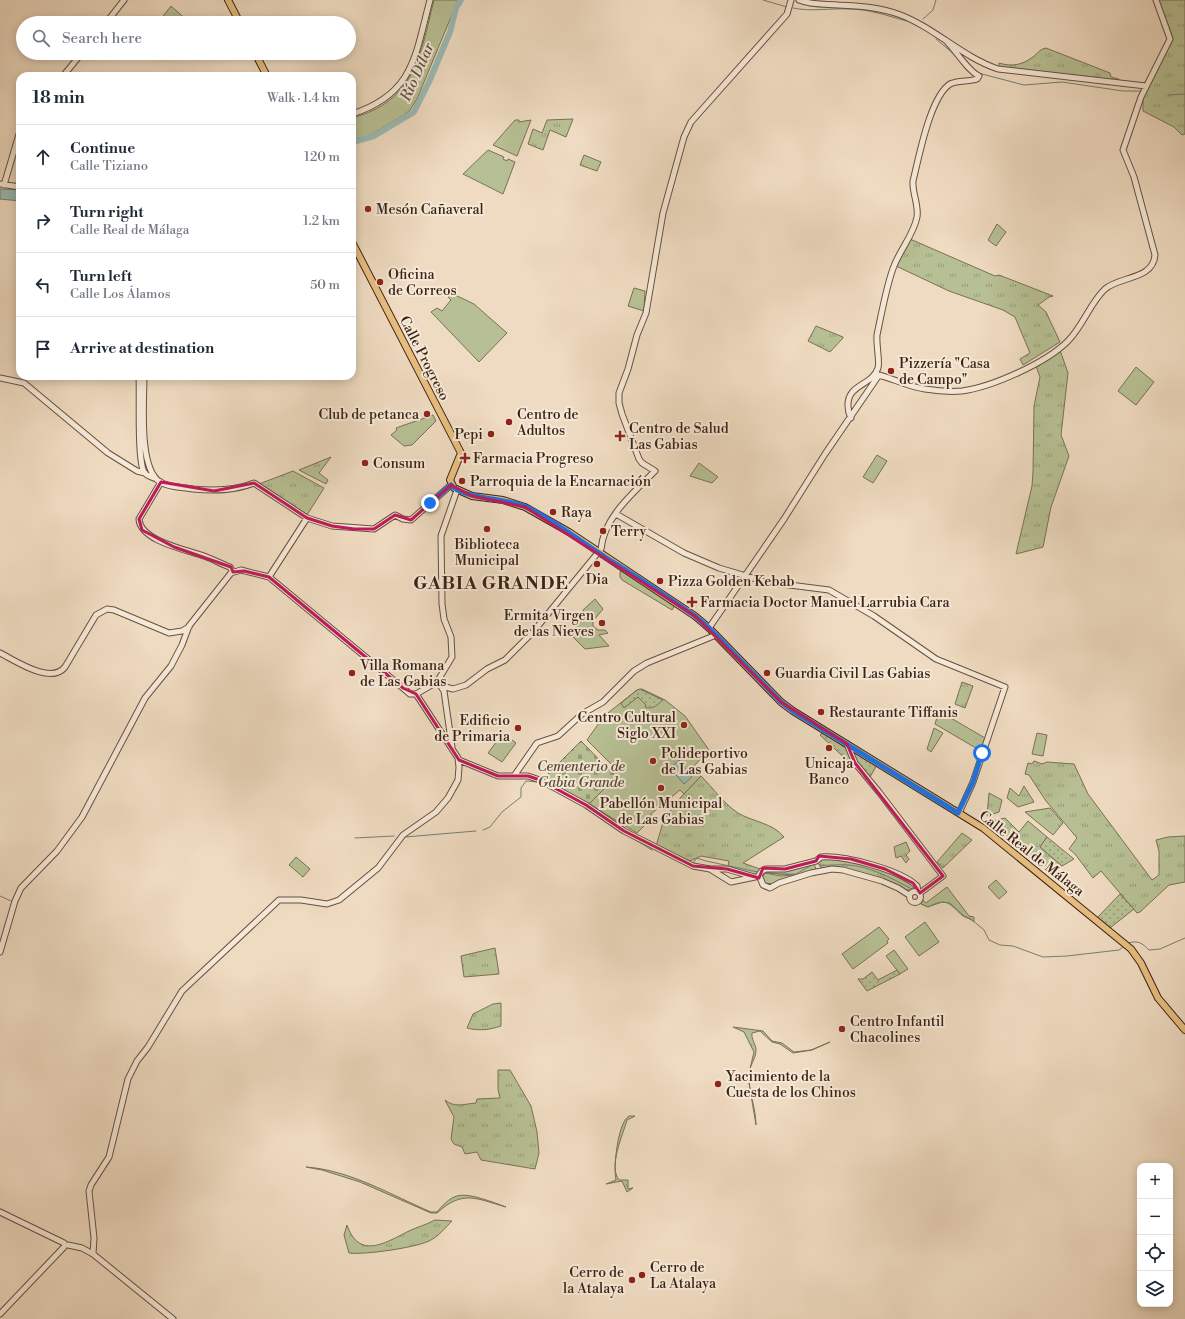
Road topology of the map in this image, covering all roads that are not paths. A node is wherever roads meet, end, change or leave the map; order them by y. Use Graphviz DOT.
graph roads {
  1 [pos="124,0"];
  2 [pos="228,0"];
  3 [pos="430,0"];
  4 [pos="791,0"];
  5 [pos="798,0"];
  6 [pos="1156,0"];
  7 [pos="807,1"];
  8 [pos="111,16"];
  9 [pos="236,16"];
  10 [pos="948,43"];
  11 [pos="964,56"];
  12 [pos="76,60"];
  13 [pos="259,60"];
  14 [pos="66,72"];
  15 [pos="265,72"];
  16 [pos="1146,86"];
  17 [pos="356,112"];
  18 [pos="16,143"];
  19 [pos="2,185"];
  20 [pos="16,187"];
  21 [pos="356,250"];
  22 [pos="0,378"];
  23 [pos="140,380"];
  24 [pos="144,380"];
  25 [pos="851,418"];
  26 [pos="147,463"];
  27 [pos="145,473"];
  28 [pos="155,478"];
  29 [pos="161,482"];
  30 [pos="451,485"];
  31 [pos="457,490"];
  32 [pos="616,514"];
  33 [pos="307,518"];
  34 [pos="599,552"];
  35 [pos="233,572"];
  36 [pos="269,576"];
  37 [pos="745,576"];
  38 [pos="189,626"];
  39 [pos="709,628"];
  40 [pos="716,635"];
  41 [pos="0,653"];
  42 [pos="437,682"];
  43 [pos="442,686"];
  44 [pos="416,694"];
  45 [pos="847,744"];
  46 [pos="453,750"];
  47 [pos="459,760"];
  48 [pos="514,776"];
  49 [pos="958,813"];
  50 [pos="710,869"];
  51 [pos="757,877"];
  52 [pos="919,892"];
  53 [pos="910,895"];
  54 [pos="0,952"];
  55 [pos="1185,1030"];
  56 [pos="0,1212"];
  57 [pos="65,1245"];
  58 [pos="93,1254"];
  59 [pos="0,1314"];
  60 [pos="173,1319"];
  1 -- 8 [label="street"];
  2 -- 9 [label="main road"];
  3 -- 17 [label="street"];
  4 -- 5 [label="street"];
  4 -- 32 [label="street"];
  5 -- 7 [label="street"];
  6 -- 16 [label="street"];
  7 -- 10 [label="street"];
  10 -- 11 [label="street"];
  10 -- 11 [label="street"];
  11 -- 16 [label="street"];
  11 -- 25 [label="street"];
  12 -- 14 [label="street"];
  13 -- 15 [label="main road"];
  16 -- 25 [label="street"];
  18 -- 19 [label="street"];
  19 -- 20 [label="street"];
  21 -- 30 [label="main road, Calle Progreso"];
  22 -- 27 [label="street"];
  23 -- 27 [label="street"];
  24 -- 26 [label="street"];
  25 -- 37 [label="street"];
  26 -- 27 [label="street"];
  26 -- 28 [label="street"];
  27 -- 28 [label="street"];
  28 -- 29 [label="street"];
  29 -- 33 [label="street"];
  29 -- 35 [label="street"];
  30 -- 31 [label="main road, Calle Real de Málaga"];
  30 -- 33 [label="street"];
  31 -- 34 [label="main road, Calle Real de Málaga"];
  31 -- 42 [label="street"];
  32 -- 34 [label="street"];
  32 -- 37 [label="street"];
  33 -- 36 [label="street"];
  34 -- 39 [label="main road, Calle Real de Málaga"];
  34 -- 43 [label="street"];
  35 -- 36 [label="street"];
  35 -- 38 [label="street"];
  36 -- 44 [label="street"];
  37 -- 39 [label="street"];
  37 -- 49 [label="street"];
  38 -- 41 [label="street"];
  38 -- 54 [label="street"];
  39 -- 40 [label="main road, Calle Real de Málaga"];
  40 -- 45 [label="main road, Calle Real de Málaga"];
  40 -- 48 [label="street"];
  42 -- 43 [label="street"];
  42 -- 44 [label="street"];
  43 -- 46 [label="street"];
  44 -- 46 [label="street"];
  45 -- 49 [label="main road, Calle Real de Málaga"];
  45 -- 52 [label="street"];
  46 -- 47 [label="street"];
  47 -- 48 [label="street"];
  47 -- 58 [label="street"];
  48 -- 50 [label="street"];
  49 -- 55 [label="main road, Calle Real de Málaga"];
  50 -- 51 [label="street"];
  50 -- 51 [label="street"];
  51 -- 52 [label="street"];
  51 -- 53 [label="street"];
  52 -- 53 [label="street"];
  52 -- 53 [label="street"];
  56 -- 57 [label="street"];
  57 -- 58 [label="street"];
  57 -- 59 [label="street"];
  58 -- 60 [label="street"];
}
